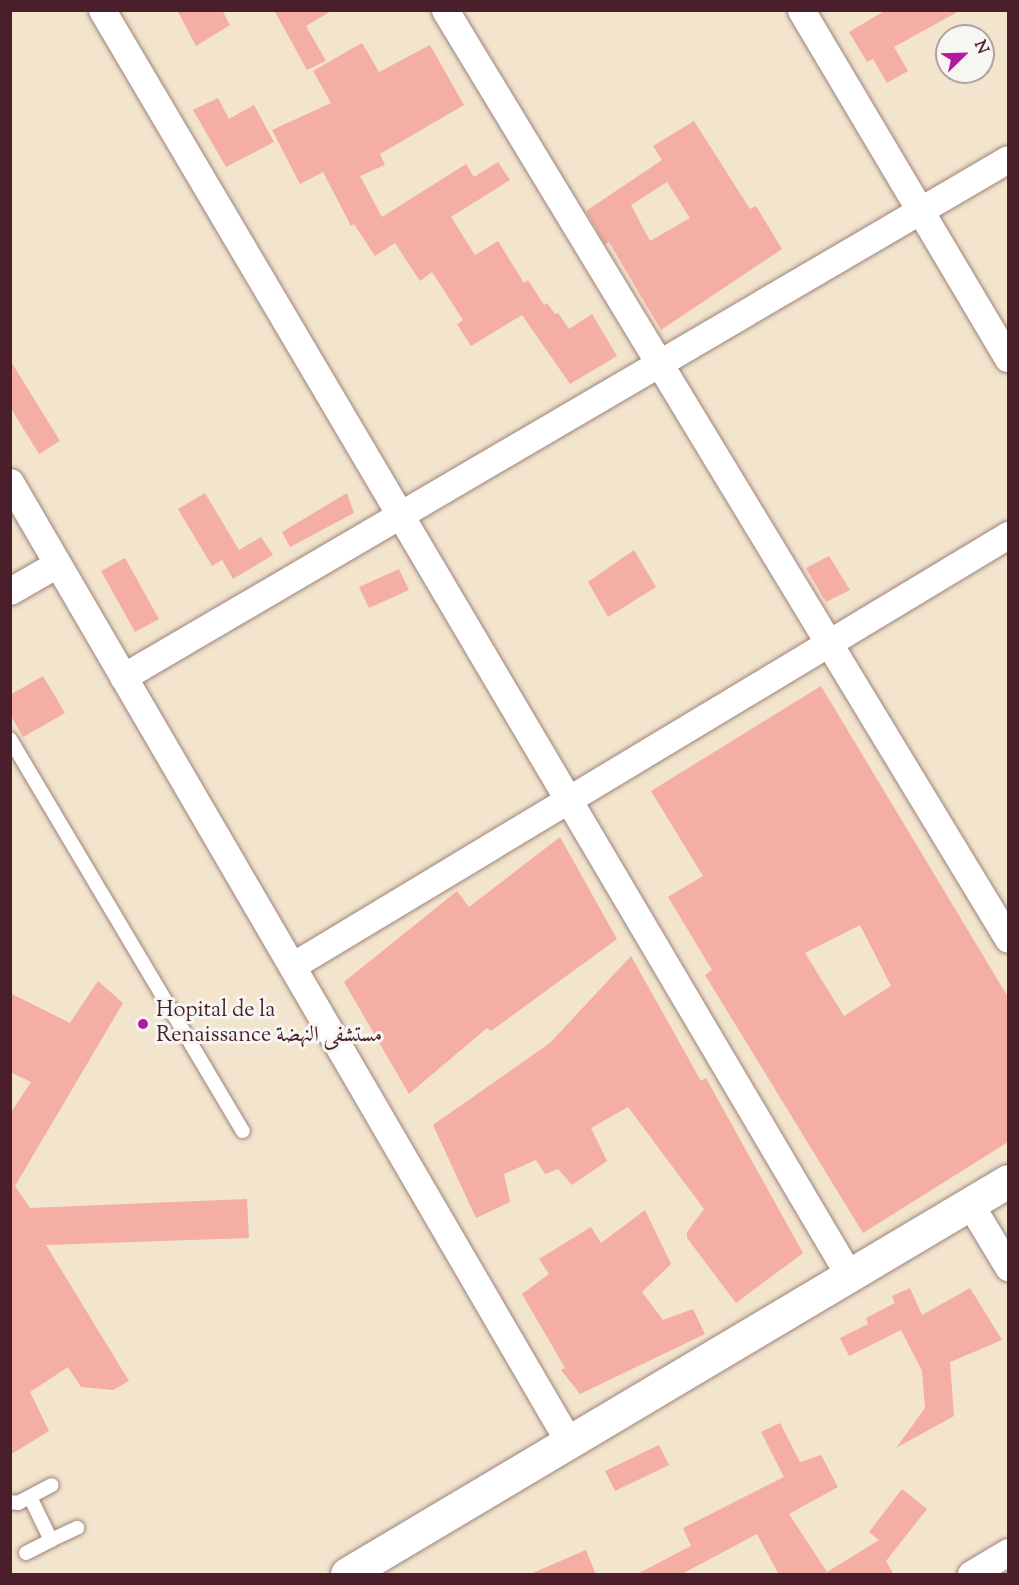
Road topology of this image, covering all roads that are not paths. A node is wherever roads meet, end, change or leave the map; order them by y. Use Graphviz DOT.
graph roads {
  1 [pos="102,10"];
  2 [pos="445,10"];
  3 [pos="801,10"];
  4 [pos="1008,159"];
  5 [pos="920,212"];
  6 [pos="1008,358"];
  7 [pos="660,363"];
  8 [pos="10,482"];
  9 [pos="402,514"];
  10 [pos="1008,535"];
  11 [pos="57,564"];
  12 [pos="10,591"];
  13 [pos="829,643"];
  14 [pos="123,677"];
  15 [pos="10,739"];
  16 [pos="570,799"];
  17 [pos="1008,939"];
  18 [pos="292,966"];
  19 [pos="243,1131"];
  20 [pos="1008,1181"];
  21 [pos="970,1204"];
  22 [pos="1008,1267"];
  23 [pos="850,1277"];
  24 [pos="569,1442"];
  25 [pos="52,1485"];
  26 [pos="30,1497"];
  27 [pos="10,1502"];
  28 [pos="77,1528"];
  29 [pos="51,1540"];
  30 [pos="1008,1552"];
  31 [pos="26,1553"];
  32 [pos="346,1575"];
  33 [pos="971,1575"];
  1 -- 9 [label="street"];
  2 -- 7 [label="street"];
  3 -- 5 [label="street"];
  4 -- 5 [label="street"];
  5 -- 6 [label="street"];
  5 -- 7 [label="street"];
  7 -- 9 [label="street"];
  7 -- 13 [label="street"];
  8 -- 11 [label="street"];
  9 -- 14 [label="street"];
  9 -- 16 [label="street"];
  10 -- 13 [label="street"];
  11 -- 12 [label="street"];
  11 -- 14 [label="street"];
  13 -- 16 [label="street"];
  13 -- 17 [label="street"];
  14 -- 18 [label="street"];
  15 -- 19 [label="lane"];
  16 -- 18 [label="street"];
  16 -- 23 [label="street"];
  18 -- 24 [label="street"];
  20 -- 21 [label="street"];
  21 -- 22 [label="street"];
  21 -- 23 [label="street"];
  23 -- 24 [label="street"];
  24 -- 32 [label="street"];
  25 -- 26 [label="lane"];
  26 -- 27 [label="lane"];
  26 -- 29 [label="lane"];
  28 -- 29 [label="lane"];
  29 -- 31 [label="lane"];
  30 -- 33 [label="street"];
}
